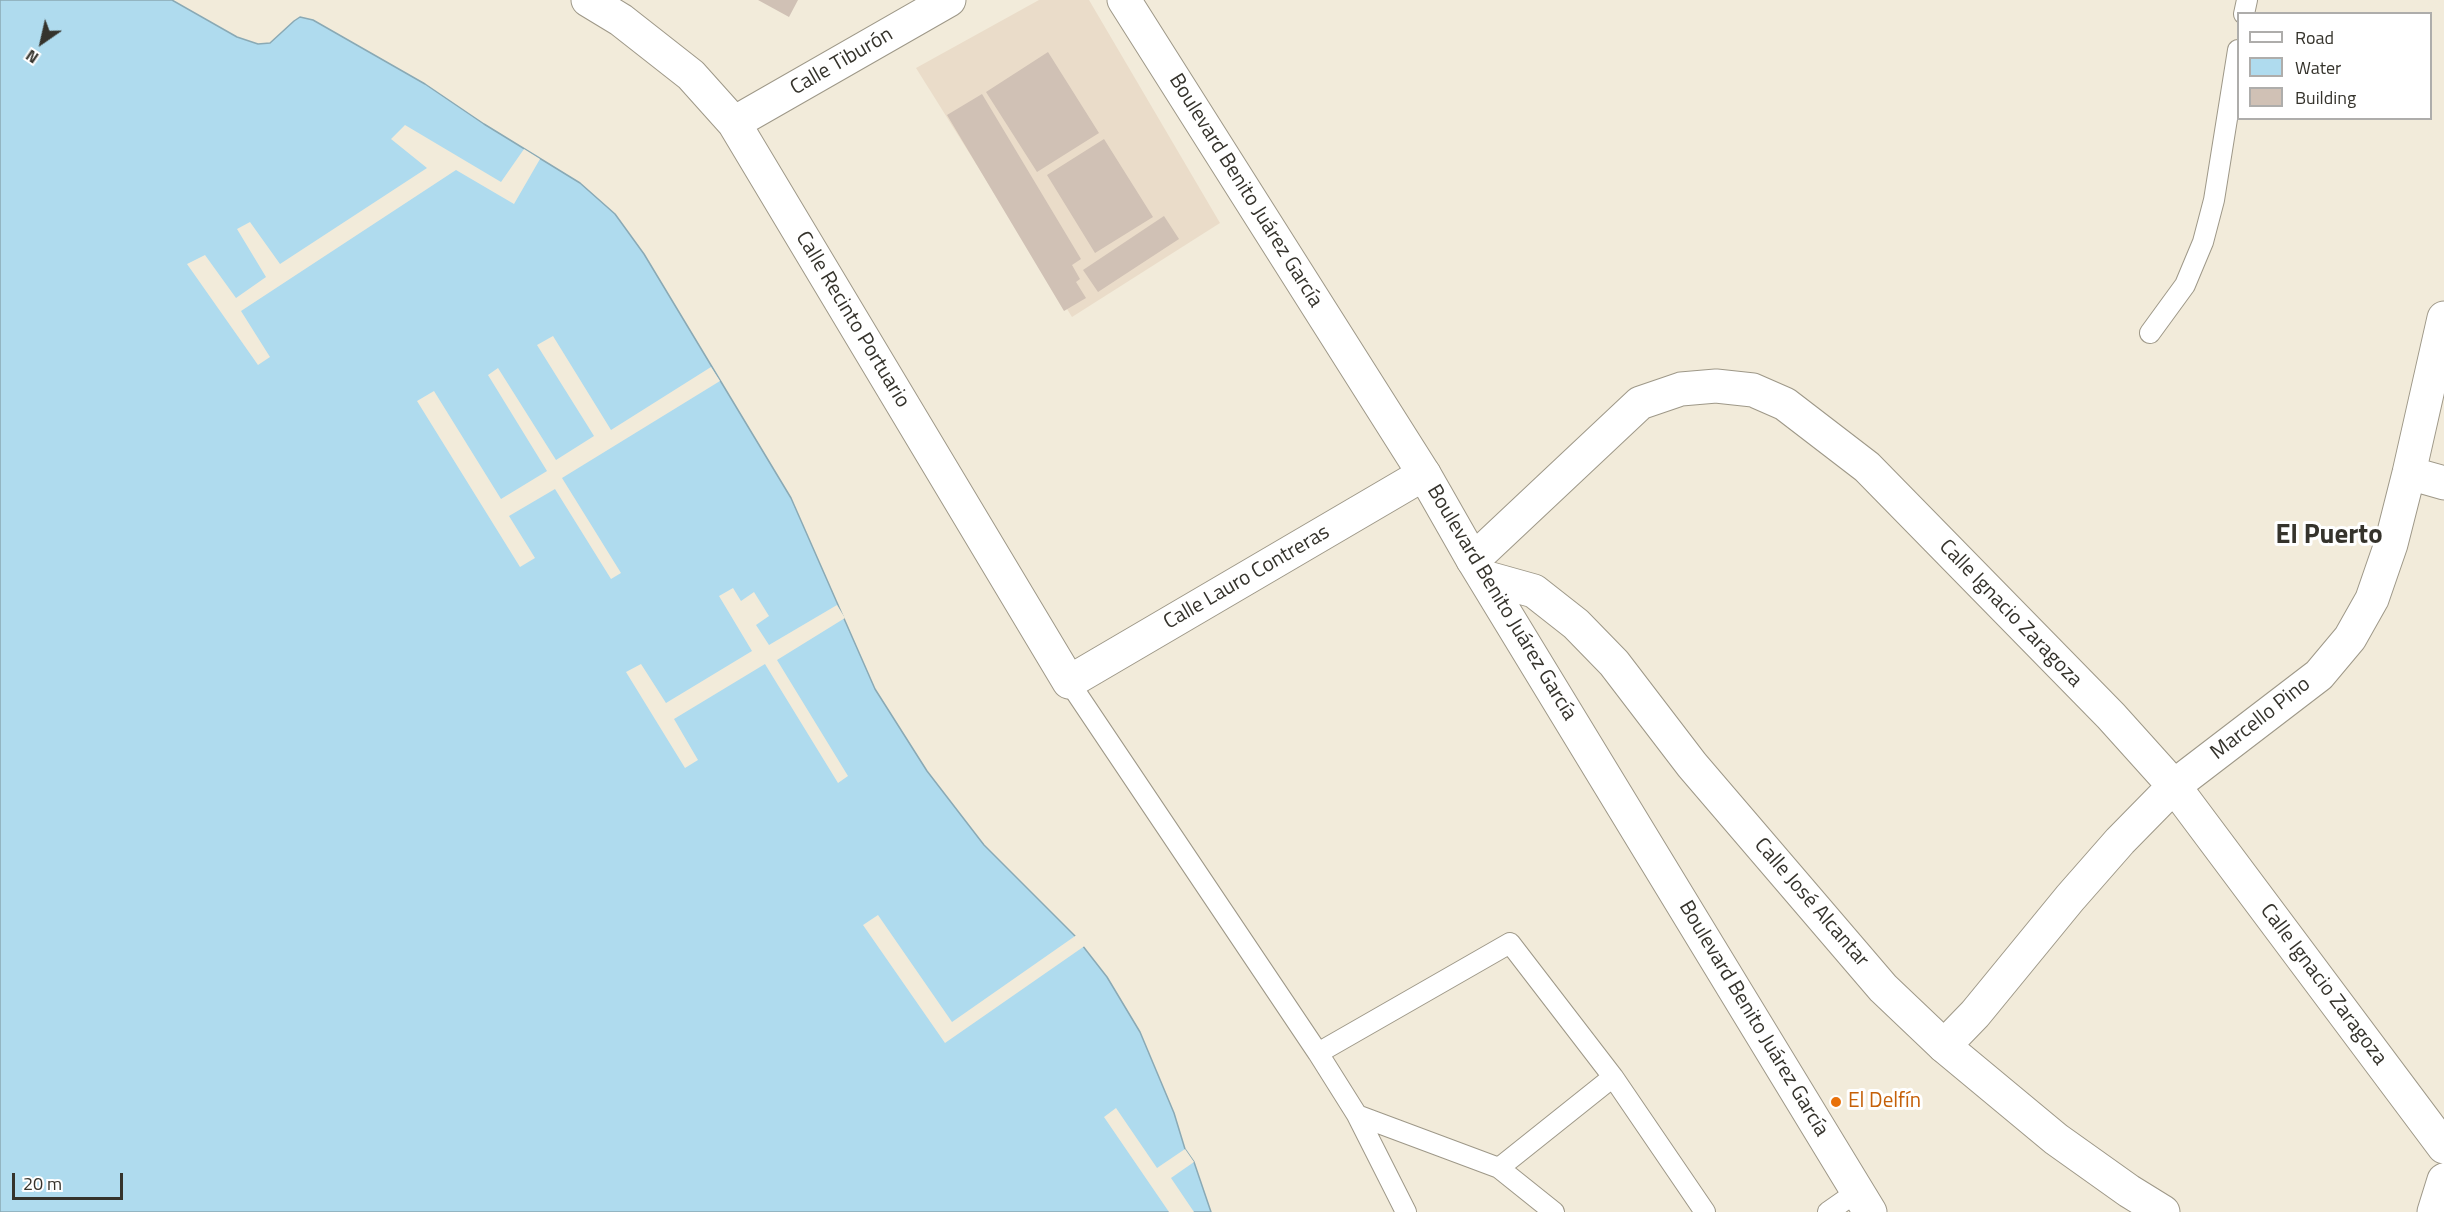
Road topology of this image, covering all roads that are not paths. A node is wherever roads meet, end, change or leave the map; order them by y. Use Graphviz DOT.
graph roads {
  1 [pos="588,0"];
  2 [pos="950,0"];
  3 [pos="1124,0"];
  4 [pos="2237,56"];
  5 [pos="734,123"];
  6 [pos="2444,318"];
  7 [pos="2150,333"];
  8 [pos="1424,474"];
  9 [pos="2409,474"];
  10 [pos="2444,483"];
  11 [pos="1478,569"];
  12 [pos="1069,682"];
  13 [pos="2174,786"];
  14 [pos="1944,1046"];
  15 [pos="1318,1053"];
  16 [pos="1613,1077"];
  17 [pos="1357,1115"];
  18 [pos="2444,1147"];
  19 [pos="1498,1168"];
  20 [pos="2444,1180"];
  21 [pos="1864,1201"];
  22 [pos="1406,1212"];
  23 [pos="1554,1212"];
  24 [pos="1705,1212"];
  25 [pos="1828,1212"];
  26 [pos="2163,1212"];
  27 [pos="2434,1212"];
  1 -- 5 [label="street, Calle Recinto Portuario"];
  2 -- 5 [label="street, Calle Tiburón"];
  3 -- 8 [label="street, Boulevard Benito Juárez García"];
  4 -- 7 [label="lane"];
  5 -- 12 [label="street, Calle Recinto Portuario"];
  6 -- 9 [label="street, Marcello Pino"];
  8 -- 11 [label="street, Boulevard Benito Juárez García"];
  8 -- 12 [label="street, Calle Lauro Contreras"];
  9 -- 10 [label="street"];
  9 -- 13 [label="street, Marcello Pino"];
  11 -- 13 [label="street, Calle Ignacio Zaragoza"];
  11 -- 14 [label="street, Calle José Alcantar"];
  11 -- 21 [label="street, Boulevard Benito Juárez García"];
  12 -- 15 [label="lane"];
  13 -- 14 [label="street, Marcello Pino"];
  13 -- 18 [label="street, Calle Ignacio Zaragoza"];
  14 -- 26 [label="street, Calle José Alcantar"];
  15 -- 16 [label="lane"];
  15 -- 17 [label="lane"];
  16 -- 19 [label="lane"];
  16 -- 24 [label="lane"];
  17 -- 19 [label="lane"];
  17 -- 22 [label="lane"];
  19 -- 23 [label="lane"];
  20 -- 27 [label="street"];
  21 -- 25 [label="lane"];
}
